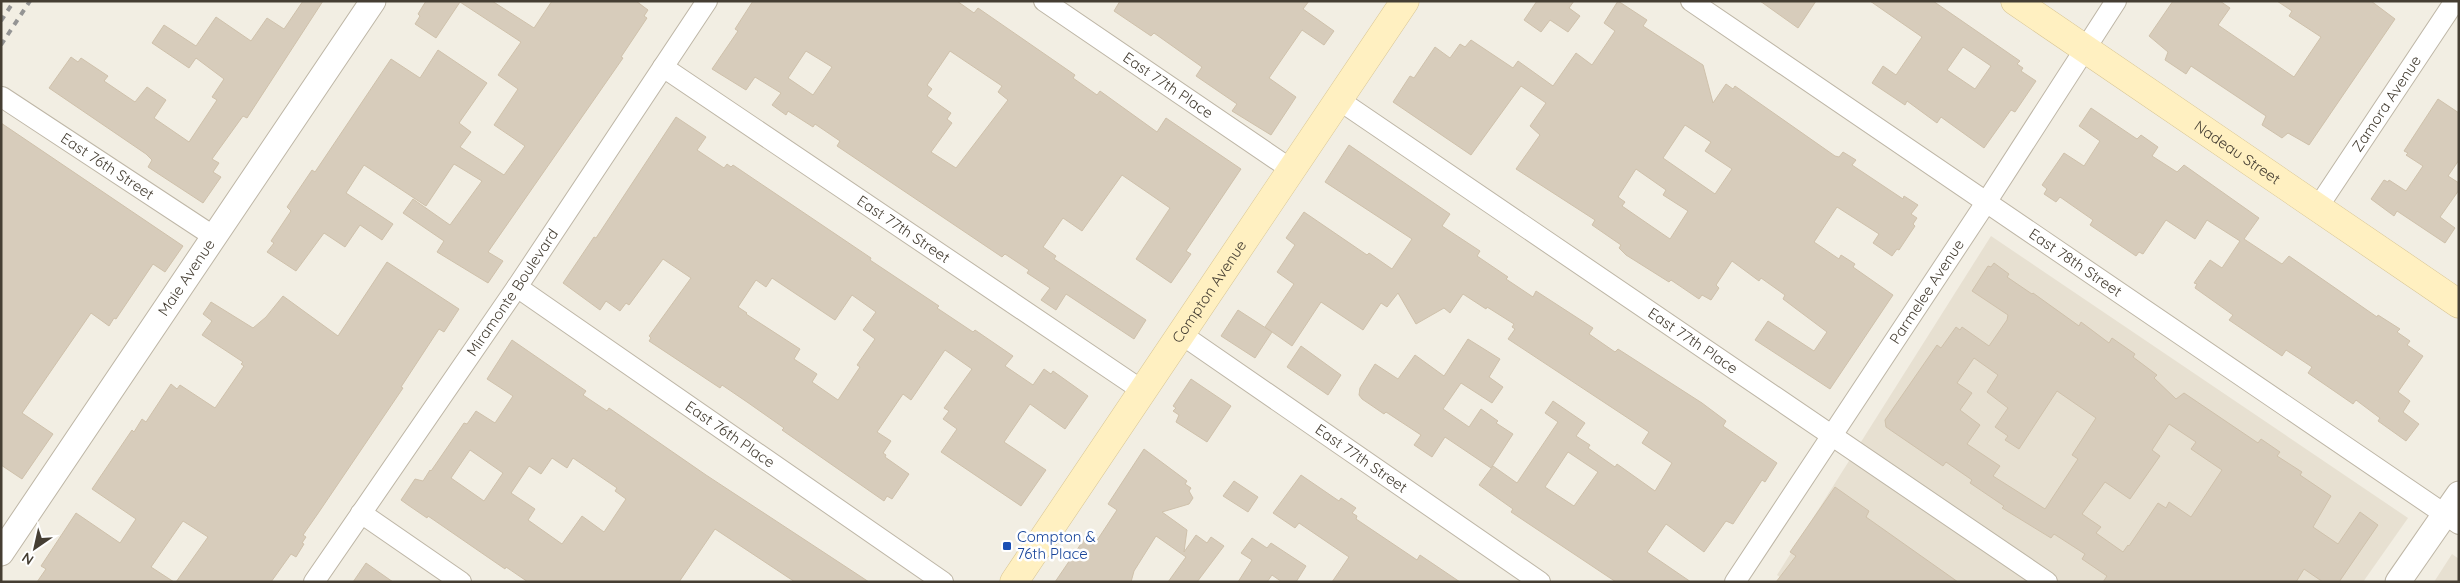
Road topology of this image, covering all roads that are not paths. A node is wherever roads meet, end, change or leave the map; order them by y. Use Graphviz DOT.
graph roads {
  1 [pos="373,1"];
  2 [pos="707,1"];
  3 [pos="1044,1"];
  4 [pos="1405,1"];
  5 [pos="1691,1"];
  6 [pos="2015,1"];
  7 [pos="2116,1"];
  8 [pos="2455,1"];
  9 [pos="2084,49"];
  10 [pos="663,67"];
  11 [pos="2,97"];
  12 [pos="1339,100"];
  13 [pos="1292,170"];
  14 [pos="1987,201"];
  15 [pos="2318,207"];
  16 [pos="213,236"];
  17 [pos="517,287"];
  18 [pos="2459,304"];
  19 [pos="1181,334"];
  20 [pos="1143,391"];
  21 [pos="1832,435"];
  22 [pos="2454,511"];
  23 [pos="361,513"];
  24 [pos="1,553"];
  25 [pos="314,582"];
  26 [pos="461,582"];
  27 [pos="942,582"];
  28 [pos="1014,582"];
  29 [pos="1540,582"];
  30 [pos="1735,582"];
  31 [pos="2047,582"];
  32 [pos="2398,582"];
  1 -- 16 [label="street, Maie Avenue"];
  2 -- 10 [label="street, Miramonte Boulevard"];
  3 -- 13 [label="street, East 77th Place"];
  4 -- 12 [label="main road, Compton Avenue"];
  5 -- 14 [label="street, East 78th Street"];
  6 -- 9 [label="main road, Nadeau Street"];
  7 -- 9 [label="street, Parmelee Avenue"];
  8 -- 15 [label="street, Zamora Avenue"];
  9 -- 14 [label="street, Parmelee Avenue"];
  9 -- 15 [label="main road, Nadeau Street"];
  10 -- 17 [label="street, Miramonte Boulevard"];
  10 -- 20 [label="street, East 77th Street"];
  11 -- 16 [label="street, East 76th Street"];
  12 -- 13 [label="main road, Compton Avenue"];
  12 -- 21 [label="street, East 77th Place"];
  13 -- 19 [label="main road, Compton Avenue"];
  14 -- 21 [label="street, Parmelee Avenue"];
  14 -- 22 [label="street, East 78th Street"];
  15 -- 18 [label="main road, Nadeau Street"];
  16 -- 24 [label="street, Maie Avenue"];
  17 -- 23 [label="street, Miramonte Boulevard"];
  17 -- 27 [label="street, East 76th Place"];
  19 -- 20 [label="main road, Compton Avenue"];
  19 -- 29 [label="street, East 77th Street"];
  20 -- 28 [label="main road, Compton Avenue"];
  21 -- 30 [label="street, Parmelee Avenue"];
  21 -- 31 [label="street, East 77th Place"];
  22 -- 32 [label="street"];
  23 -- 25 [label="street, Miramonte Boulevard"];
  23 -- 26 [label="street"];
}
